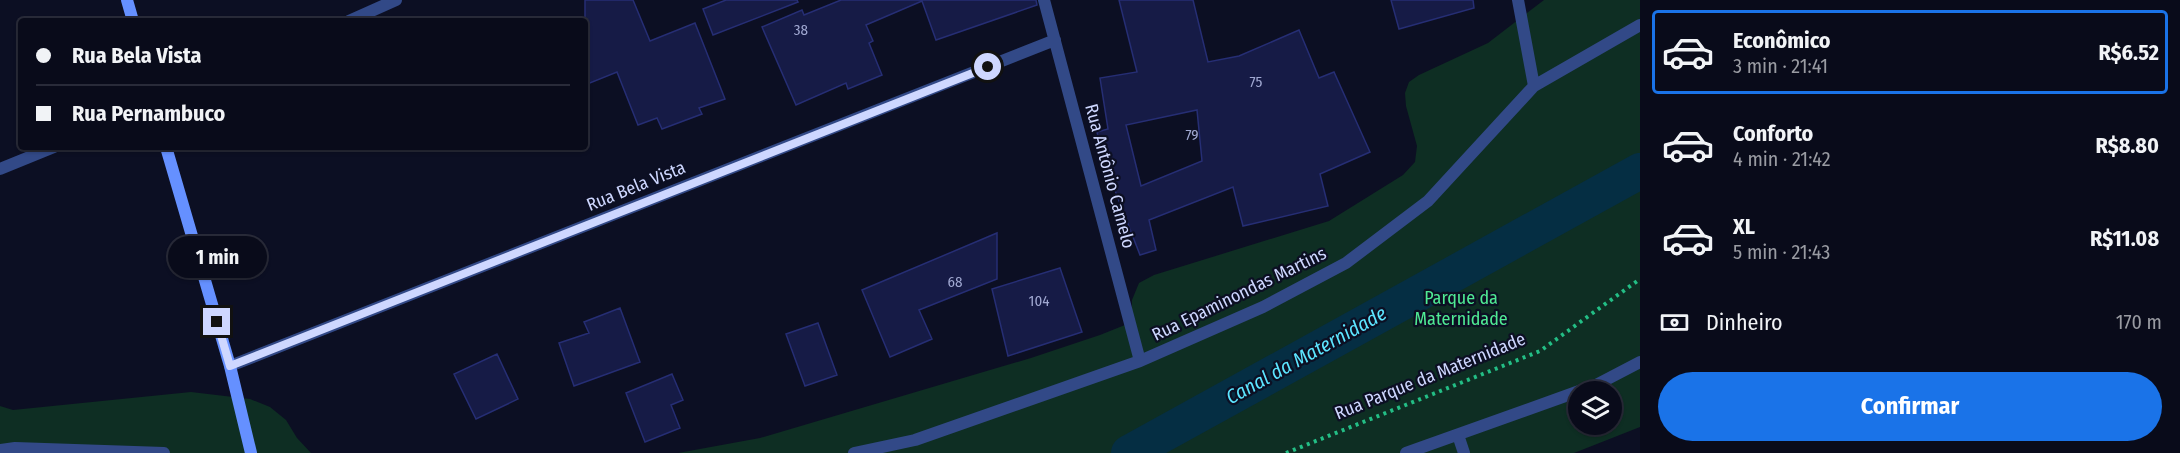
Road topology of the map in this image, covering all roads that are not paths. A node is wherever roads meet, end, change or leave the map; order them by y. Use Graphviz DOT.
graph roads {
  1 [pos="127,0"];
  2 [pos="396,0"];
  3 [pos="1044,0"];
  4 [pos="1518,0"];
  5 [pos="132,18"];
  6 [pos="356,18"];
  7 [pos="1640,24"];
  8 [pos="1055,40"];
  9 [pos="1534,86"];
  10 [pos="47,150"];
  11 [pos="167,150"];
  12 [pos="0,169"];
  13 [pos="1140,361"];
  14 [pos="1640,362"];
  15 [pos="230,366"];
  16 [pos="1458,435"];
  17 [pos="0,450"];
  18 [pos="164,453"];
  19 [pos="251,453"];
  20 [pos="854,453"];
  21 [pos="1406,453"];
  22 [pos="1464,453"];
  1 -- 5 [label="main road"];
  2 -- 6 [label="street"];
  3 -- 8 [label="street, Rua Antônio Camelo"];
  4 -- 9 [label="street"];
  7 -- 9 [label="street, Rua Epaminondas Martins"];
  8 -- 13 [label="street, Rua Antônio Camelo"];
  8 -- 15 [label="street, Rua Bela Vista"];
  9 -- 13 [label="street, Rua Epaminondas Martins"];
  10 -- 12 [label="street"];
  11 -- 15 [label="main road"];
  13 -- 20 [label="street, Rua Epaminondas Martins"];
  14 -- 16 [label="street"];
  15 -- 19 [label="main road"];
  16 -- 21 [label="street"];
  16 -- 22 [label="street"];
  17 -- 18 [label="street"];
}
